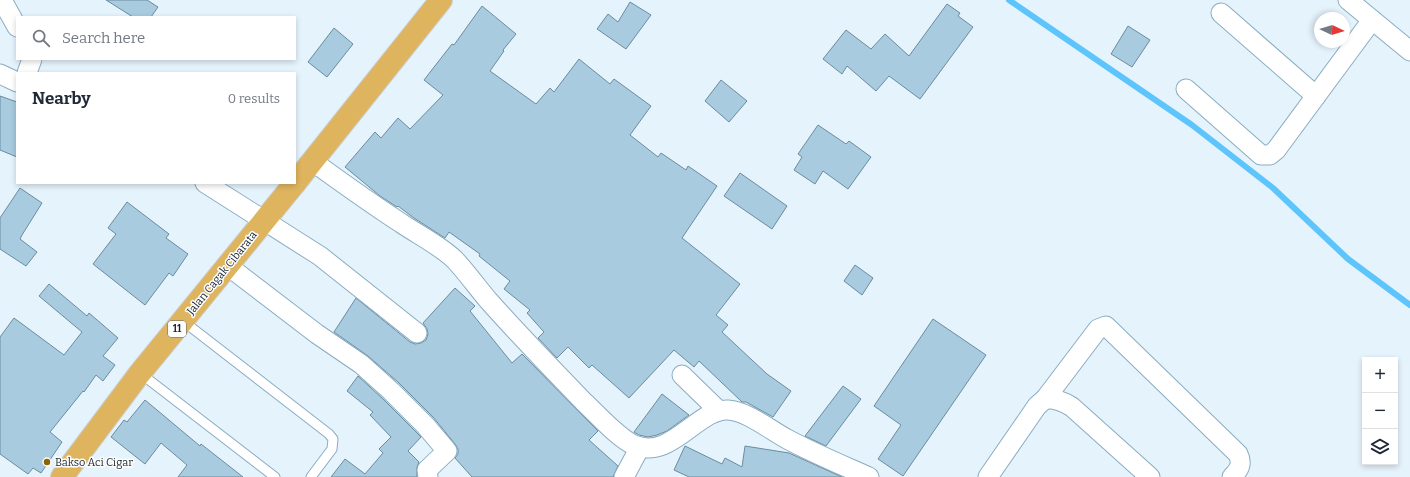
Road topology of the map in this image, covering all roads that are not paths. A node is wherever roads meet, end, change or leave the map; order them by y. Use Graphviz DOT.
graph roads {
  1 [pos="2,0"];
  2 [pos="441,0"];
  3 [pos="1348,0"];
  4 [pos="1221,13"];
  5 [pos="1372,20"];
  6 [pos="16,25"];
  7 [pos="1410,51"];
  8 [pos="32,60"];
  9 [pos="27,72"];
  10 [pos="0,74"];
  11 [pos="16,82"];
  12 [pos="1186,89"];
  13 [pos="1316,96"];
  14 [pos="312,161"];
  15 [pos="296,182"];
  16 [pos="207,184"];
  17 [pos="294,184"];
  18 [pos="264,222"];
  19 [pos="228,266"];
  20 [pos="183,321"];
  21 [pos="417,333"];
  22 [pos="140,373"];
  23 [pos="682,375"];
  24 [pos="1046,399"];
  25 [pos="719,410"];
  26 [pos="640,447"];
  27 [pos="62,477"];
  28 [pos="275,477"];
  29 [pos="311,477"];
  30 [pos="428,477"];
  31 [pos="624,477"];
  32 [pos="869,477"];
  33 [pos="988,477"];
  34 [pos="1150,477"];
  35 [pos="1232,477"];
  1 -- 6 [label="street"];
  2 -- 14 [label="highway, Jalan Cagak Cibarata / 11"];
  3 -- 5 [label="street"];
  4 -- 13 [label="street"];
  5 -- 7 [label="street"];
  5 -- 13 [label="street"];
  8 -- 9 [label="street"];
  10 -- 11 [label="street"];
  12 -- 13 [label="street"];
  14 -- 15 [label="highway, Jalan Cagak Cibarata / 11"];
  14 -- 26 [label="street"];
  16 -- 18 [label="street"];
  17 -- 18 [label="highway, Jalan Cagak Cibarata / 11"];
  18 -- 19 [label="highway, Jalan Cagak Cibarata / 11"];
  18 -- 21 [label="street"];
  19 -- 20 [label="highway, Jalan Cagak Cibarata / 11"];
  19 -- 30 [label="street"];
  20 -- 22 [label="highway, Jalan Cagak Cibarata / 11"];
  20 -- 29 [label="lane"];
  22 -- 27 [label="highway, Jalan Cagak Cibarata / 11"];
  22 -- 28 [label="lane"];
  23 -- 25 [label="street"];
  24 -- 33 [label="street"];
  24 -- 34 [label="street"];
  24 -- 35 [label="street"];
  25 -- 26 [label="street"];
  25 -- 32 [label="street"];
  26 -- 31 [label="street"];
}
